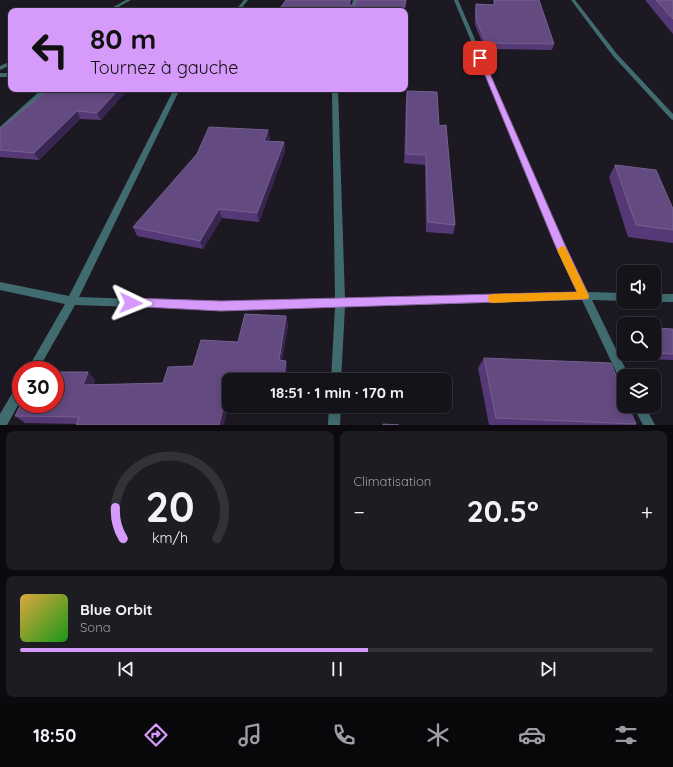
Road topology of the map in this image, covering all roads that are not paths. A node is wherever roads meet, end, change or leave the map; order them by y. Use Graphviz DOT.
graph roads {
  1 [pos="129,0"];
  2 [pos="246,0"];
  3 [pos="456,0"];
  4 [pos="573,0"];
  5 [pos="114,8"];
  6 [pos="239,8"];
  7 [pos="42,92"];
  8 [pos="176,92"];
  9 [pos="335,92"];
  10 [pos="673,118"];
  11 [pos="0,131"];
  12 [pos="0,286"];
  13 [pos="584,296"];
  14 [pos="617,297"];
  15 [pos="661,298"];
  16 [pos="673,298"];
  17 [pos="72,301"];
  18 [pos="340,302"];
  19 [pos="37,361"];
  20 [pos="620,369"];
  21 [pos="336,373"];
  22 [pos="12,404"];
  23 [pos="335,413"];
  24 [pos="643,413"];
  25 [pos="0,425"];
  26 [pos="334,425"];
  27 [pos="649,425"];
  1 -- 5 [label="street"];
  2 -- 6 [label="street"];
  3 -- 13 [label="street"];
  4 -- 10 [label="street"];
  7 -- 11 [label="street"];
  8 -- 17 [label="street"];
  9 -- 18 [label="street"];
  12 -- 17 [label="street"];
  13 -- 14 [label="street"];
  13 -- 18 [label="street"];
  13 -- 20 [label="street"];
  15 -- 16 [label="street"];
  17 -- 18 [label="street"];
  17 -- 19 [label="street"];
  18 -- 21 [label="street"];
  22 -- 25 [label="street"];
  23 -- 26 [label="street"];
  24 -- 27 [label="street"];
}
